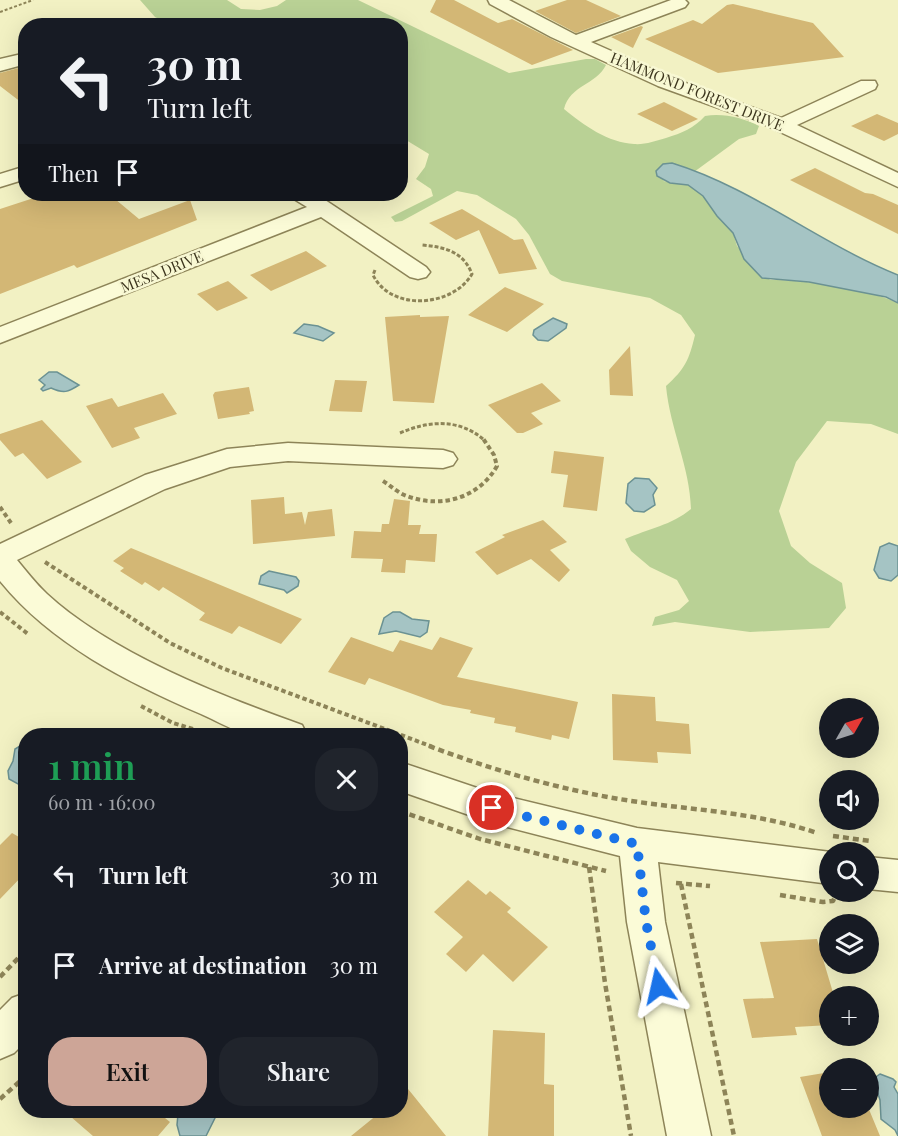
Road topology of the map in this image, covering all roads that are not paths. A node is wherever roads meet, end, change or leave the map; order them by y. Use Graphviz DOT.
graph roads {
  1 [pos="496,0"];
  2 [pos="679,3"];
  3 [pos="576,41"];
  4 [pos="18,60"];
  5 [pos="0,65"];
  6 [pos="868,85"];
  7 [pos="781,125"];
  8 [pos="18,175"];
  9 [pos="0,181"];
  10 [pos="898,181"];
  11 [pos="312,201"];
  12 [pos="323,208"];
  13 [pos="418,272"];
  14 [pos="0,336"];
  15 [pos="443,459"];
  16 [pos="0,556"];
  17 [pos="0,561"];
  18 [pos="251,728"];
  19 [pos="408,779"];
  20 [pos="637,844"];
  21 [pos="879,862"];
  22 [pos="819,867"];
  23 [pos="898,876"];
  24 [pos="18,1020"];
  25 [pos="0,1039"];
  26 [pos="688,1136"];
  1 -- 3 [label="street, HAMMOND FOREST DRIVE"];
  2 -- 3 [label="street"];
  3 -- 7 [label="street, HAMMOND FOREST DRIVE"];
  4 -- 5 [label="street"];
  6 -- 7 [label="street"];
  7 -- 10 [label="street, HAMMOND FOREST DRIVE"];
  8 -- 9 [label="street"];
  11 -- 12 [label="street"];
  12 -- 13 [label="street"];
  12 -- 14 [label="street, MESA DRIVE"];
  15 -- 16 [label="street"];
  17 -- 18 [label="street"];
  19 -- 20 [label="street"];
  20 -- 22 [label="street"];
  20 -- 26 [label="street"];
  21 -- 23 [label="street"];
  24 -- 25 [label="street"];
}
